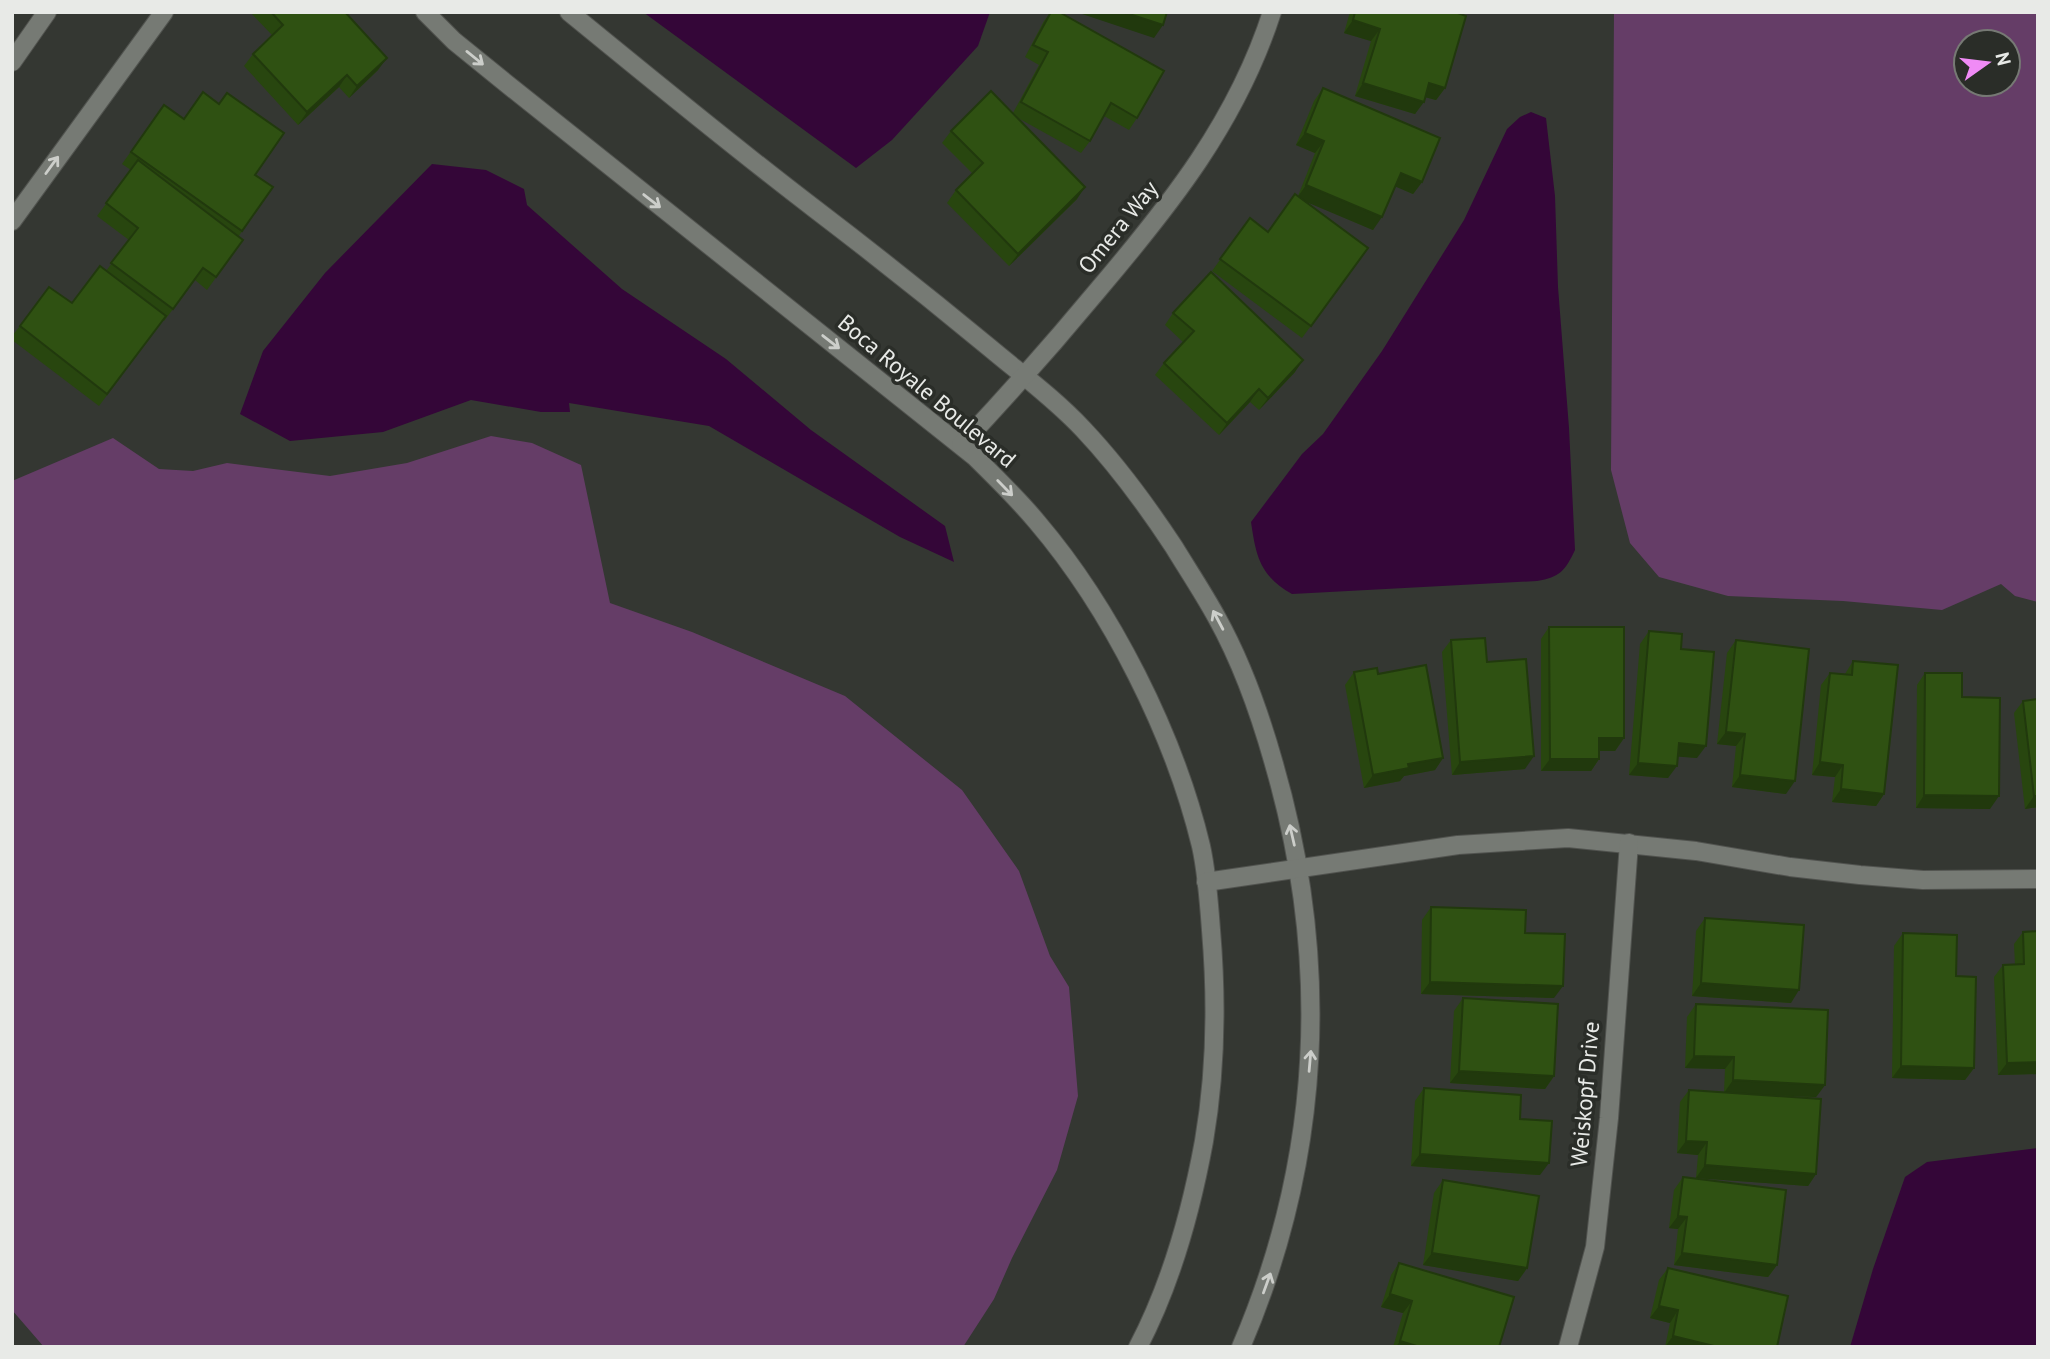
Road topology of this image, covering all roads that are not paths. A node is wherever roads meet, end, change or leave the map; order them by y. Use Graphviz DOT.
graph roads {
  1 [pos="47,12"];
  2 [pos="164,12"];
  3 [pos="425,12"];
  4 [pos="569,12"];
  5 [pos="1272,12"];
  6 [pos="12,62"];
  7 [pos="12,221"];
  8 [pos="1025,377"];
  9 [pos="961,445"];
  10 [pos="1629,843"];
  11 [pos="1298,868"];
  12 [pos="2038,879"];
  13 [pos="1206,882"];
  14 [pos="1138,1347"];
  15 [pos="1241,1347"];
  16 [pos="1569,1347"];
  1 -- 6 [label="street"];
  7 -- 2 [label="street, one-way"];
  3 -- 9 [label="street, Boca Royale Boulevard, one-way"];
  4 -- 8 [label="street"];
  5 -- 8 [label="street, Omera Way"];
  8 -- 9 [label="street, Omera Way"];
  11 -- 8 [label="street, one-way"];
  9 -- 13 [label="street, Boca Royale Boulevard, one-way"];
  10 -- 11 [label="street"];
  10 -- 12 [label="street"];
  10 -- 16 [label="street, Weiskopf Drive"];
  11 -- 13 [label="street"];
  15 -- 11 [label="street, one-way"];
  13 -- 14 [label="street, Boca Royale Boulevard"];
}
